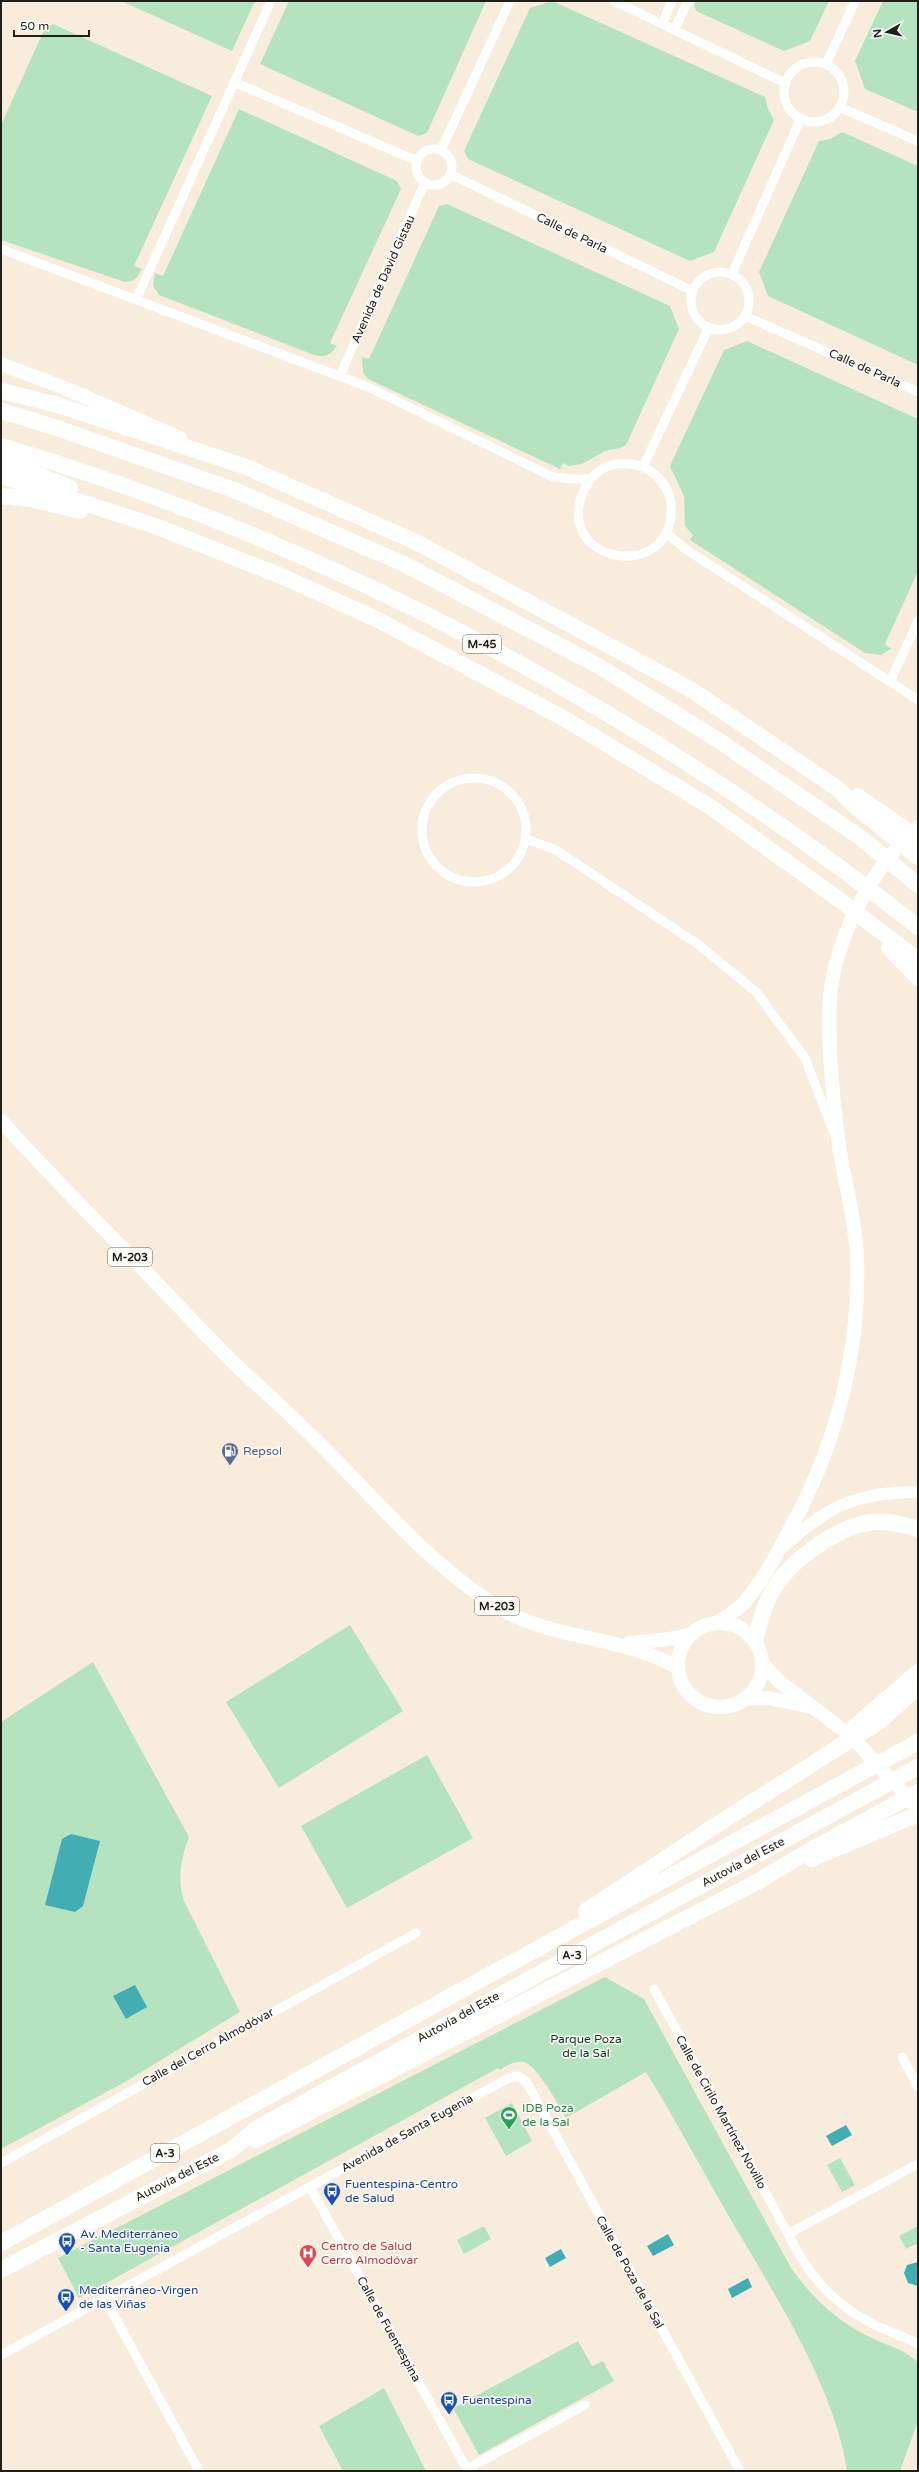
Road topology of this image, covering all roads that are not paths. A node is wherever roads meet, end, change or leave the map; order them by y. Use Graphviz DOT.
graph roads {
  1 [pos="271,1"];
  2 [pos="510,1"];
  3 [pos="614,1"];
  4 [pos="672,1"];
  5 [pos="688,1"];
  6 [pos="855,1"];
  7 [pos="662,24"];
  8 [pos="674,30"];
  9 [pos="826,64"];
  10 [pos="234,82"];
  11 [pos="785,83"];
  12 [pos="839,107"];
  13 [pos="801,118"];
  14 [pos="918,141"];
  15 [pos="441,150"];
  16 [pos="416,161"];
  17 [pos="450,174"];
  18 [pos="425,182"];
  19 [pos="1,249"];
  20 [pos="732,274"];
  21 [pos="693,291"];
  22 [pos="136,300"];
  23 [pos="745,316"];
  24 [pos="709,327"];
  25 [pos="1,364"];
  26 [pos="340,376"];
  27 [pos="1,391"];
  28 [pos="918,392"];
  29 [pos="1,411"];
  30 [pos="1,446"];
  31 [pos="1,459"];
  32 [pos="244,466"];
  33 [pos="643,467"];
  34 [pos="1,476"];
  35 [pos="591,478"];
  36 [pos="1,496"];
  37 [pos="158,527"];
  38 [pos="666,533"];
  39 [pos="286,578"];
  40 [pos="918,621"];
  41 [pos="890,682"];
  42 [pos="918,700"];
  43 [pos="837,788"];
  44 [pos="918,828"];
  45 [pos="918,838"];
  46 [pos="526,839"];
  47 [pos="918,857"];
  48 [pos="918,885"];
  49 [pos="841,901"];
  50 [pos="918,927"];
  51 [pos="918,960"];
  52 [pos="918,978"];
  53 [pos="1,1121"];
  54 [pos="840,1150"];
  55 [pos="918,1492"];
  56 [pos="918,1529"];
  57 [pos="778,1552"];
  58 [pos="716,1623"];
  59 [pos="692,1634"];
  60 [pos="755,1641"];
  61 [pos="615,1643"];
  62 [pos="762,1663"];
  63 [pos="678,1668"];
  64 [pos="918,1672"];
  65 [pos="918,1687"];
  66 [pos="745,1699"];
  67 [pos="812,1707"];
  68 [pos="918,1742"];
  69 [pos="918,1767"];
  70 [pos="790,1779"];
  71 [pos="918,1792"];
  72 [pos="918,1809"];
  73 [pos="918,1814"];
  74 [pos="755,1883"];
  75 [pos="416,1933"];
  76 [pos="555,1938"];
  77 [pos="654,1989"];
  78 [pos="902,2057"];
  79 [pos="518,2076"];
  80 [pos="918,2087"];
  81 [pos="231,2150"];
  82 [pos="1,2163"];
  83 [pos="918,2164"];
  84 [pos="310,2187"];
  85 [pos="788,2234"];
  86 [pos="1,2243"];
  87 [pos="1,2270"];
  88 [pos="105,2298"];
  89 [pos="900,2334"];
  90 [pos="918,2337"];
  91 [pos="918,2344"];
  92 [pos="1,2355"];
  93 [pos="585,2405"];
  94 [pos="467,2470"];
  95 [pos="199,2471"];
  96 [pos="740,2471"];
  1 -- 10 [label="street"];
  2 -- 15 [label="street"];
  3 -- 7 [label="street"];
  4 -- 7 [label="street"];
  5 -- 8 [label="street"];
  6 -- 9 [label="street"];
  7 -- 8 [label="street"];
  8 -- 11 [label="street"];
  9 -- 11 [label="street"];
  9 -- 12 [label="street"];
  10 -- 16 [label="street"];
  10 -- 22 [label="street"];
  11 -- 13 [label="street"];
  12 -- 13 [label="street"];
  12 -- 14 [label="street"];
  13 -- 20 [label="street"];
  15 -- 16 [label="street"];
  15 -- 17 [label="street"];
  16 -- 18 [label="street"];
  17 -- 18 [label="street"];
  17 -- 21 [label="street, Calle de Parla"];
  18 -- 26 [label="street, Avenida de David Gistau"];
  19 -- 22 [label="street"];
  20 -- 21 [label="street"];
  20 -- 23 [label="street"];
  21 -- 24 [label="street"];
  22 -- 26 [label="street"];
  23 -- 24 [label="street"];
  23 -- 28 [label="street, Calle de Parla"];
  24 -- 33 [label="street"];
  25 -- 32 [label="main road"];
  26 -- 35 [label="street"];
  27 -- 32 [label="highway"];
  29 -- 48 [label="highway, M-45"];
  30 -- 50 [label="highway, M-45"];
  31 -- 37 [label="highway"];
  32 -- 43 [label="highway"];
  33 -- 35 [label="street"];
  33 -- 38 [label="street"];
  34 -- 37 [label="highway"];
  35 -- 38 [label="street"];
  36 -- 39 [label="highway"];
  37 -- 39 [label="highway"];
  38 -- 41 [label="street"];
  39 -- 49 [label="highway"];
  40 -- 41 [label="street"];
  41 -- 42 [label="street"];
  43 -- 45 [label="highway"];
  43 -- 47 [label="highway"];
  44 -- 54 [label="main road"];
  46 -- 46 [label="street"];
  46 -- 54 [label="street"];
  49 -- 51 [label="highway"];
  49 -- 52 [label="highway"];
  53 -- 61 [label="main road, M-203"];
  54 -- 57 [label="main road"];
  55 -- 57 [label="main road"];
  56 -- 60 [label="highway"];
  57 -- 58 [label="main road"];
  58 -- 59 [label="main road, M-203"];
  58 -- 60 [label="main road"];
  59 -- 61 [label="main road, M-203"];
  59 -- 63 [label="main road, M-203"];
  60 -- 62 [label="main road, M-203"];
  61 -- 63 [label="main road, M-203"];
  62 -- 66 [label="main road, M-203"];
  62 -- 67 [label="main road"];
  63 -- 66 [label="main road, M-203"];
  64 -- 70 [label="highway"];
  65 -- 70 [label="highway"];
  66 -- 67 [label="main road"];
  67 -- 72 [label="main road"];
  68 -- 76 [label="highway, Autovía del Este / A-3"];
  69 -- 81 [label="highway, Autovía del Este / A-3"];
  70 -- 76 [label="highway"];
  71 -- 74 [label="highway"];
  73 -- 74 [label="highway"];
  74 -- 81 [label="highway"];
  75 -- 82 [label="street, Calle del Cerro Almodóvar"];
  76 -- 86 [label="highway, Autovía del Este / A-3"];
  77 -- 85 [label="street, Calle de Cirilo Martínez Novillo"];
  78 -- 80 [label="street"];
  79 -- 84 [label="street, Avenida de Santa Eugenia"];
  79 -- 96 [label="street, Calle de Poza de la Sal"];
  81 -- 87 [label="highway, Autovía del Este / A-3"];
  83 -- 85 [label="street"];
  84 -- 88 [label="street, Avenida de Santa Eugenia"];
  84 -- 94 [label="street, Calle de Fuentespina"];
  85 -- 89 [label="street, Calle de Cirilo Martínez Novillo"];
  88 -- 92 [label="street, Avenida de Santa Eugenia"];
  88 -- 95 [label="street"];
  89 -- 90 [label="street, Calle de Cirilo Martínez Novillo"];
  89 -- 91 [label="street, Calle de Cirilo Martínez Novillo"];
  93 -- 94 [label="street"];
}
